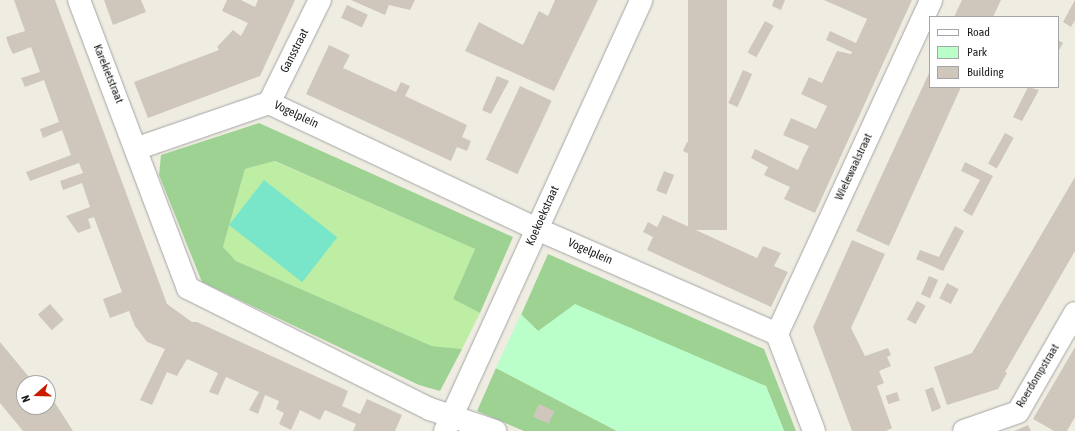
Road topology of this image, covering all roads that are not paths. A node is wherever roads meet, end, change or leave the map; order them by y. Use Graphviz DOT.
graph roads {
  1 [pos="80,0"];
  2 [pos="320,0"];
  3 [pos="641,0"];
  4 [pos="931,0"];
  5 [pos="269,103"];
  6 [pos="138,148"];
  7 [pos="537,229"];
  8 [pos="1075,313"];
  9 [pos="777,334"];
  10 [pos="449,423"];
  11 [pos="495,431"];
  12 [pos="814,431"];
  13 [pos="964,431"];
  1 -- 6 [label="street, Karekietstraat"];
  2 -- 5 [label="street, Gansstraat"];
  3 -- 7 [label="street, Koekoekstraat"];
  4 -- 9 [label="street, Wielewaalstraat"];
  5 -- 6 [label="street, Vogelplein"];
  5 -- 7 [label="street, Vogelplein"];
  6 -- 10 [label="street"];
  7 -- 9 [label="street, Vogelplein"];
  7 -- 10 [label="street, Koekoekstraat"];
  8 -- 13 [label="street, Roerdompstraat"];
  9 -- 12 [label="street"];
  10 -- 11 [label="street"];
}
